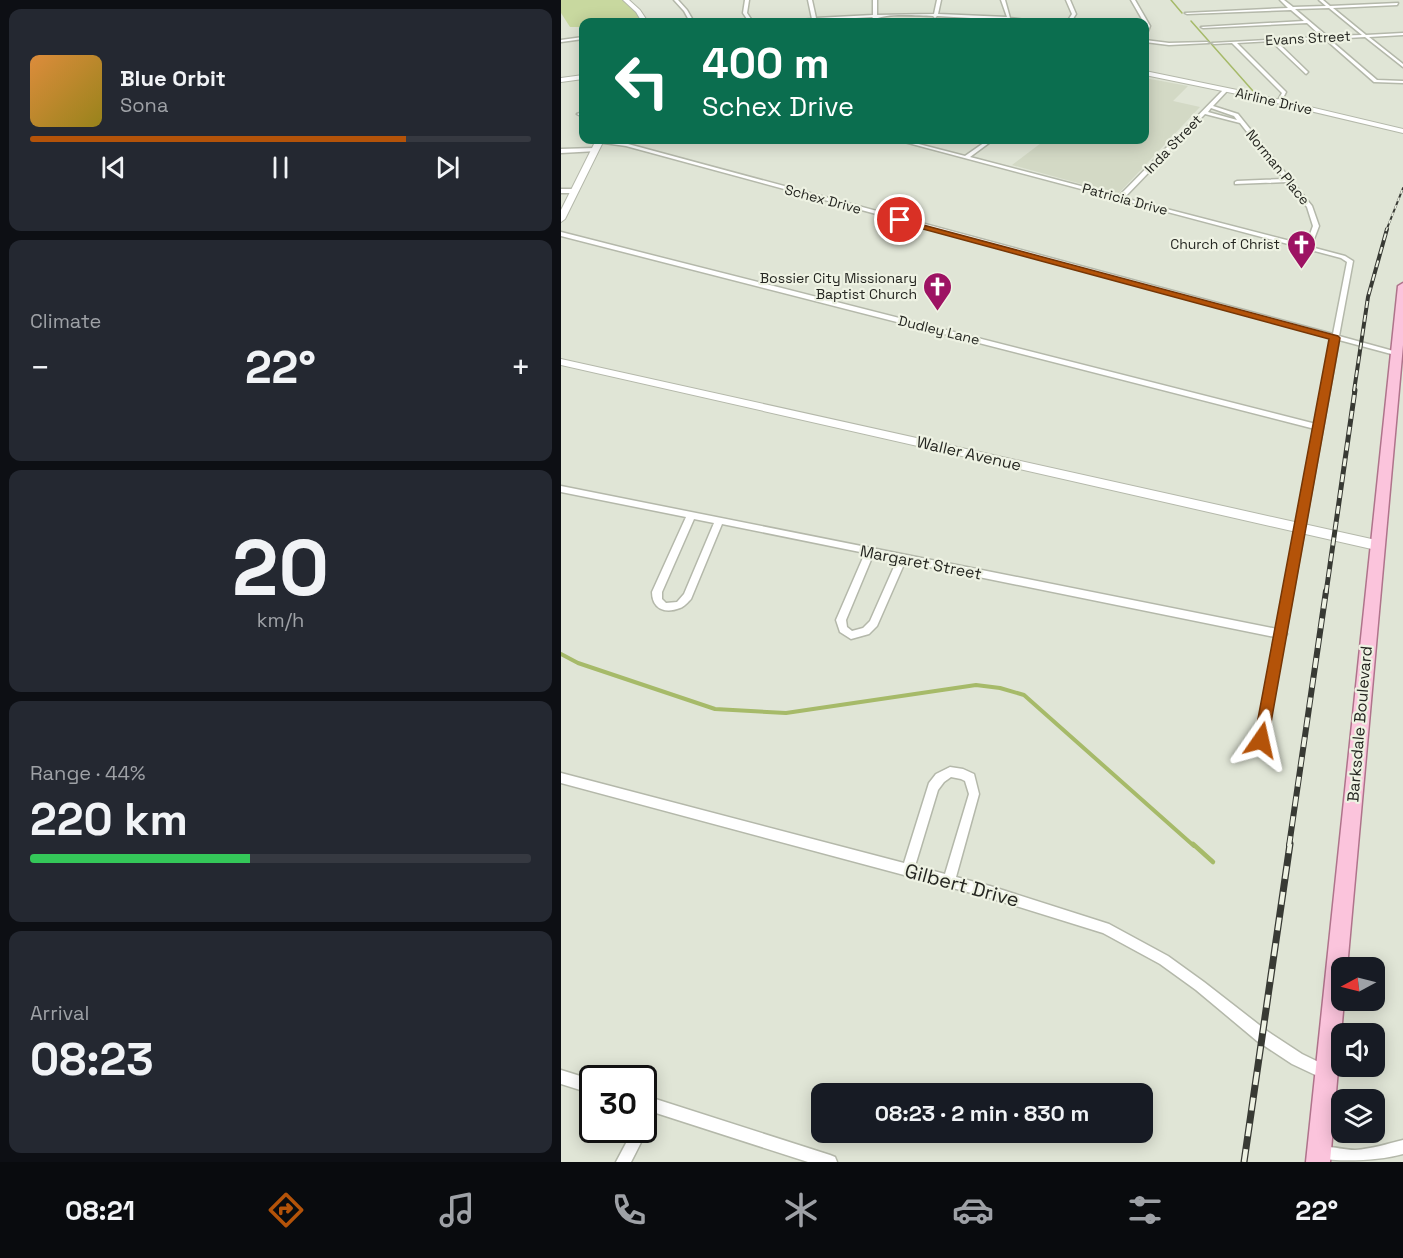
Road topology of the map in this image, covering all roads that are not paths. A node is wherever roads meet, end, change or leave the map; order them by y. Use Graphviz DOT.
graph roads {
  1 [pos="626,0"];
  2 [pos="676,0"];
  3 [pos="747,0"];
  4 [pos="810,0"];
  5 [pos="875,0"];
  6 [pos="939,0"];
  7 [pos="1003,0"];
  8 [pos="1068,0"];
  9 [pos="1133,0"];
  10 [pos="1283,0"];
  11 [pos="1321,0"];
  12 [pos="1392,0"];
  13 [pos="1397,3"];
  14 [pos="1329,7"];
  15 [pos="1292,8"];
  16 [pos="1403,8"];
  17 [pos="1187,13"];
  18 [pos="875,17"];
  19 [pos="935,17"];
  20 [pos="642,18"];
  21 [pos="690,18"];
  22 [pos="748,18"];
  23 [pos="814,18"];
  24 [pos="855,18"];
  25 [pos="972,18"];
  26 [pos="1009,18"];
  27 [pos="1072,18"];
  28 [pos="1143,18"];
  29 [pos="1308,22"];
  30 [pos="1203,27"];
  31 [pos="1403,34"];
  32 [pos="1365,36"];
  33 [pos="1325,37"];
  34 [pos="579,39"];
  35 [pos="1272,40"];
  36 [pos="561,41"];
  37 [pos="1149,42"];
  38 [pos="1233,42"];
  39 [pos="1207,43"];
  40 [pos="1214,43"];
  41 [pos="1403,66"];
  42 [pos="1306,73"];
  43 [pos="1149,74"];
  44 [pos="579,78"];
  45 [pos="561,80"];
  46 [pos="1403,82"];
  47 [pos="1226,90"];
  48 [pos="1279,101"];
  49 [pos="1210,106"];
  50 [pos="1204,112"];
  51 [pos="1240,122"];
  52 [pos="1403,131"];
  53 [pos="598,144"];
  54 [pos="915,144"];
  55 [pos="985,144"];
  56 [pos="561,151"];
  57 [pos="967,157"];
  58 [pos="1289,180"];
  59 [pos="1237,183"];
  60 [pos="561,191"];
  61 [pos="575,191"];
  62 [pos="1121,198"];
  63 [pos="561,219"];
  64 [pos="561,234"];
  65 [pos="1308,248"];
  66 [pos="1403,286"];
  67 [pos="1335,338"];
  68 [pos="1395,353"];
  69 [pos="561,362"];
  70 [pos="1317,427"];
  71 [pos="561,489"];
  72 [pos="691,515"];
  73 [pos="719,521"];
  74 [pos="1301,528"];
  75 [pos="1376,545"];
  76 [pos="870,552"];
  77 [pos="902,558"];
  78 [pos="1282,634"];
  79 [pos="1261,740"];
  80 [pos="561,778"];
  81 [pos="908,870"];
  82 [pos="949,881"];
  83 [pos="1326,1073"];
  84 [pos="561,1077"];
  85 [pos="579,1083"];
  86 [pos="657,1107"];
  87 [pos="633,1143"];
  88 [pos="1403,1147"];
  89 [pos="1318,1157"];
  90 [pos="623,1162"];
  91 [pos="830,1162"];
  1 -- 20 [label="street"];
  2 -- 21 [label="street"];
  3 -- 22 [label="street"];
  4 -- 23 [label="street"];
  5 -- 18 [label="street"];
  6 -- 19 [label="street"];
  7 -- 26 [label="street"];
  8 -- 27 [label="street"];
  9 -- 28 [label="street"];
  10 -- 15 [label="street"];
  11 -- 14 [label="street"];
  12 -- 13 [label="street"];
  13 -- 14 [label="street"];
  13 -- 16 [label="street"];
  14 -- 15 [label="street"];
  14 -- 32 [label="street"];
  15 -- 17 [label="street"];
  15 -- 29 [label="street"];
  18 -- 19 [label="street"];
  18 -- 24 [label="street"];
  19 -- 25 [label="street"];
  29 -- 30 [label="street"];
  29 -- 33 [label="street"];
  31 -- 32 [label="street, Evans Street"];
  32 -- 33 [label="street, Evans Street"];
  32 -- 41 [label="street"];
  33 -- 35 [label="street, Evans Street"];
  33 -- 46 [label="street"];
  34 -- 36 [label="street"];
  35 -- 38 [label="street, Evans Street"];
  35 -- 42 [label="street"];
  37 -- 39 [label="street"];
  38 -- 40 [label="street, Evans Street"];
  38 -- 48 [label="street"];
  43 -- 47 [label="street, Airline Drive"];
  44 -- 45 [label="street"];
  47 -- 48 [label="street, Airline Drive"];
  47 -- 49 [label="street, Inda Street"];
  48 -- 52 [label="street, Airline Drive"];
  49 -- 50 [label="street, Inda Street"];
  49 -- 51 [label="street, Norman Place"];
  50 -- 51 [label="street, Norman Place"];
  50 -- 62 [label="street, Inda Street"];
  51 -- 58 [label="street, Norman Place"];
  53 -- 56 [label="street, Schex Drive"];
  53 -- 61 [label="street"];
  53 -- 67 [label="street, Schex Drive"];
  54 -- 57 [label="street, Patricia Drive"];
  55 -- 57 [label="street"];
  57 -- 62 [label="street, Patricia Drive"];
  58 -- 59 [label="street"];
  58 -- 65 [label="street, Norman Place"];
  60 -- 61 [label="street"];
  61 -- 63 [label="street"];
  62 -- 65 [label="street, Patricia Drive"];
  64 -- 70 [label="street, Dudley Lane"];
  65 -- 67 [label="street, Patricia Drive"];
  66 -- 68 [label="main road, Barksdale Boulevard"];
  67 -- 68 [label="street, Schex Drive"];
  67 -- 70 [label="street"];
  68 -- 75 [label="main road, Barksdale Boulevard"];
  69 -- 74 [label="street, Waller Avenue"];
  70 -- 74 [label="street"];
  71 -- 72 [label="street, Margaret Street"];
  72 -- 73 [label="street, Margaret Street"];
  72 -- 73 [label="street"];
  73 -- 76 [label="street, Margaret Street"];
  74 -- 75 [label="street, Waller Avenue"];
  74 -- 78 [label="street"];
  75 -- 83 [label="main road, Barksdale Boulevard"];
  76 -- 77 [label="street, Margaret Street"];
  76 -- 77 [label="street"];
  77 -- 78 [label="street, Margaret Street"];
  78 -- 79 [label="street"];
  80 -- 81 [label="street, Gilbert Drive"];
  81 -- 82 [label="street, Gilbert Drive"];
  81 -- 82 [label="street"];
  82 -- 83 [label="street, Gilbert Drive"];
  83 -- 89 [label="main road, Barksdale Boulevard"];
  84 -- 85 [label="street"];
  86 -- 91 [label="street"];
  87 -- 90 [label="street"];
  88 -- 89 [label="street"];
}
